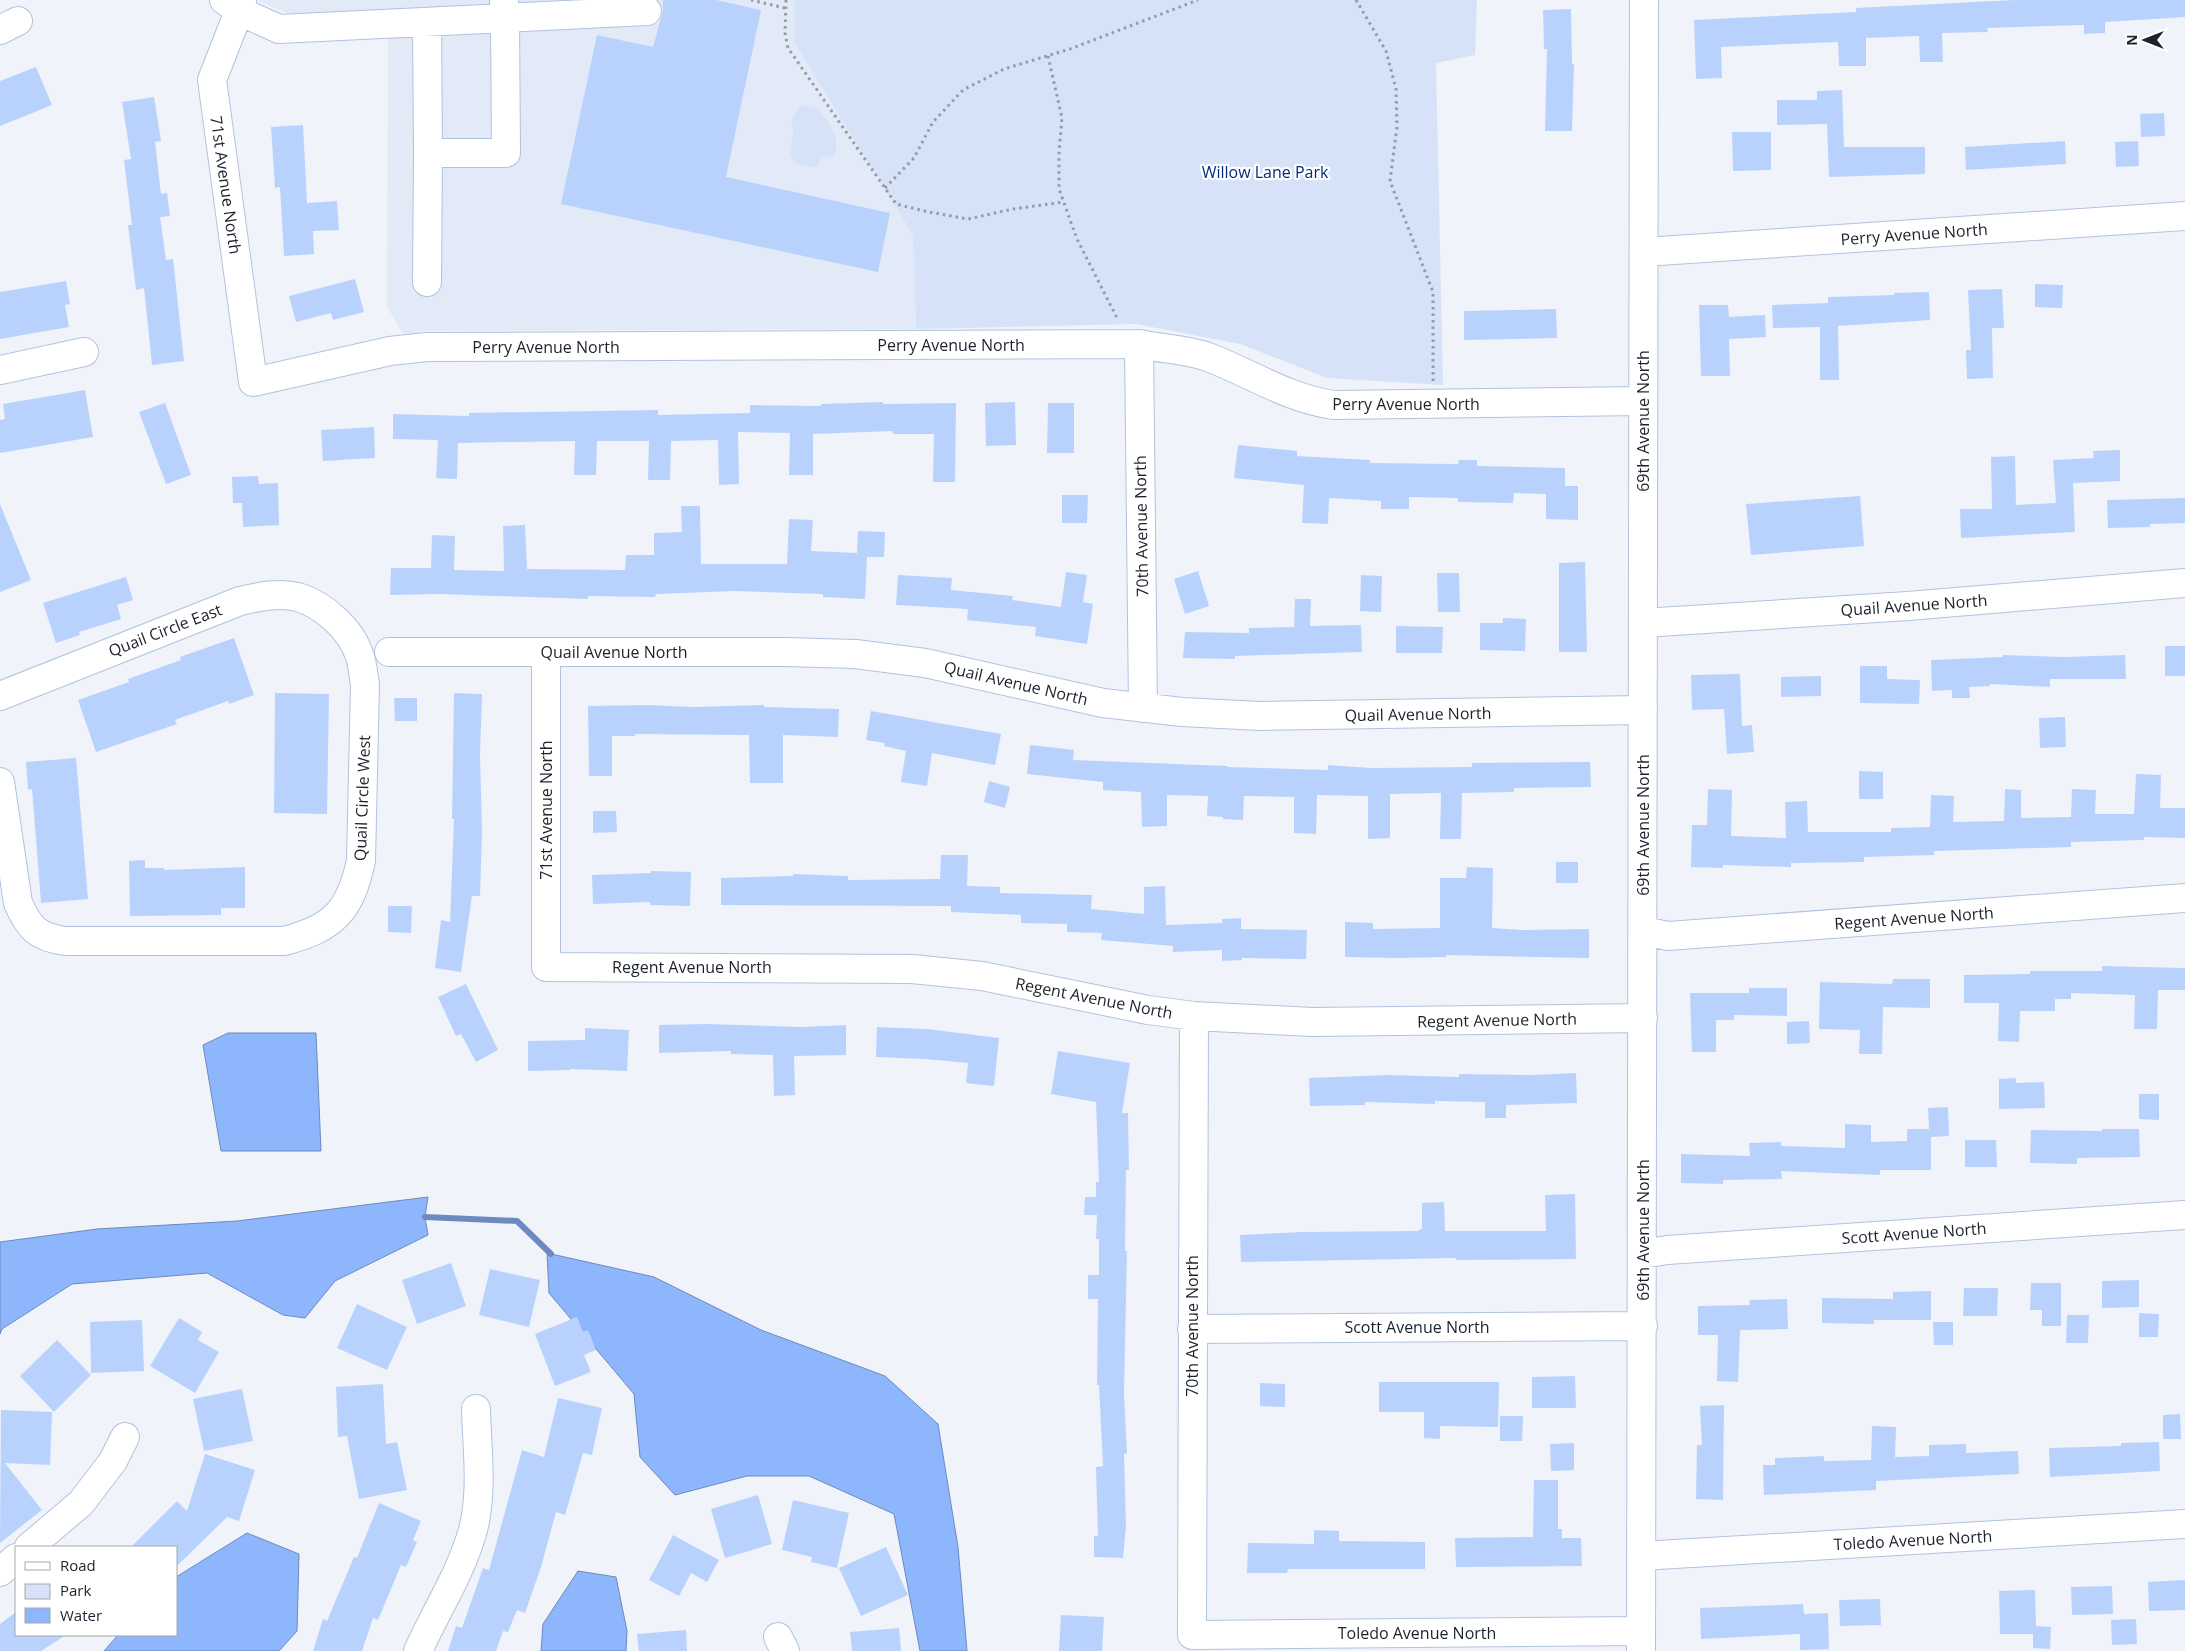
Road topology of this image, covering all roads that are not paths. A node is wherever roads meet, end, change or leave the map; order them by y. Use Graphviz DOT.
graph roads {
  1 [pos="1644,0"];
  2 [pos="235,4"];
  3 [pos="504,9"];
  4 [pos="647,11"];
  5 [pos="427,22"];
  6 [pos="428,153"];
  7 [pos="2185,216"];
  8 [pos="1644,252"];
  9 [pos="427,282"];
  10 [pos="1127,344"];
  11 [pos="84,352"];
  12 [pos="0,370"];
  13 [pos="253,382"];
  14 [pos="1643,401"];
  15 [pos="2185,583"];
  16 [pos="331,617"];
  17 [pos="1643,623"];
  18 [pos="389,652"];
  19 [pos="546,652"];
  20 [pos="0,696"];
  21 [pos="1143,708"];
  22 [pos="1643,710"];
  23 [pos="0,782"];
  24 [pos="2185,898"];
  25 [pos="1643,931"];
  26 [pos="546,967"];
  27 [pos="1194,1016"];
  28 [pos="1643,1018"];
  29 [pos="2185,1215"];
  30 [pos="1643,1254"];
  31 [pos="1643,1326"];
  32 [pos="1192,1329"];
  33 [pos="476,1409"];
  34 [pos="126,1437"];
  35 [pos="2185,1524"];
  36 [pos="30,1546"];
  37 [pos="1641,1556"];
  38 [pos="15,1559"];
  39 [pos="0,1572"];
  40 [pos="1192,1635"];
  41 [pos="1641,1641"];
  42 [pos="418,1651"];
  1 -- 8 [label="street, 69th Avenue North"];
  2 -- 5 [label="street"];
  2 -- 13 [label="street, 71st Avenue North"];
  3 -- 4 [label="street"];
  3 -- 5 [label="street"];
  3 -- 6 [label="street"];
  5 -- 6 [label="street"];
  6 -- 9 [label="street"];
  7 -- 8 [label="street, Perry Avenue North"];
  8 -- 14 [label="street, 69th Avenue North"];
  10 -- 13 [label="street, Perry Avenue North"];
  10 -- 14 [label="street, Perry Avenue North"];
  10 -- 21 [label="street, 70th Avenue North"];
  11 -- 12 [label="street"];
  14 -- 17 [label="street, 69th Avenue North"];
  15 -- 17 [label="street, Quail Avenue North"];
  16 -- 20 [label="street, Quail Circle East"];
  16 -- 23 [label="street, Quail Circle West"];
  17 -- 22 [label="street, 69th Avenue North"];
  18 -- 19 [label="street, Quail Avenue North"];
  19 -- 21 [label="street, Quail Avenue North"];
  19 -- 26 [label="street, 71st Avenue North"];
  21 -- 22 [label="street, Quail Avenue North"];
  22 -- 25 [label="street, 69th Avenue North"];
  24 -- 25 [label="street, Regent Avenue North"];
  25 -- 28 [label="street, 69th Avenue North"];
  26 -- 27 [label="street, Regent Avenue North"];
  27 -- 28 [label="street, Regent Avenue North"];
  27 -- 32 [label="street, 70th Avenue North"];
  28 -- 30 [label="street, 69th Avenue North"];
  29 -- 30 [label="street, Scott Avenue North"];
  30 -- 31 [label="street, 69th Avenue North"];
  31 -- 32 [label="street, Scott Avenue North"];
  31 -- 37 [label="street, 69th Avenue North"];
  32 -- 40 [label="street, 70th Avenue North"];
  33 -- 42 [label="street"];
  34 -- 36 [label="street"];
  35 -- 37 [label="street, Toledo Avenue North"];
  37 -- 41 [label="street, 69th Avenue North"];
  38 -- 39 [label="street"];
  40 -- 41 [label="street, Toledo Avenue North"];
}
